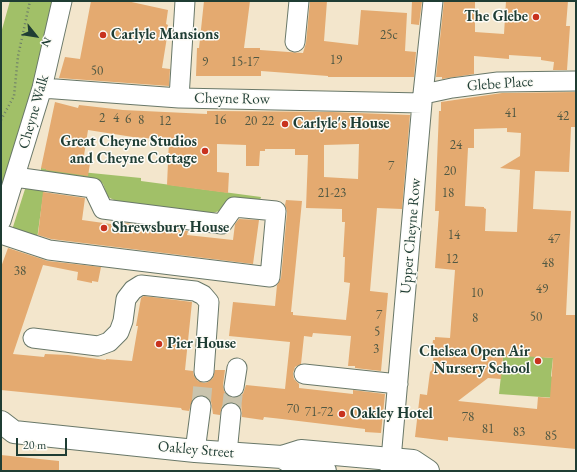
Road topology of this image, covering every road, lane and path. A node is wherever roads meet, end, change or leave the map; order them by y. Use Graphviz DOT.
graph roads {
  1 [pos="30,1"];
  2 [pos="62,1"];
  3 [pos="185,1"];
  4 [pos="299,1"];
  5 [pos="433,1"];
  6 [pos="294,42"];
  7 [pos="576,81"];
  8 [pos="42,88"];
  9 [pos="179,98"];
  10 [pos="423,99"];
  11 [pos="1,120"];
  12 [pos="15,177"];
  13 [pos="1,221"];
  14 [pos="1,234"];
  15 [pos="33,338"];
  16 [pos="204,372"];
  17 [pos="304,374"];
  18 [pos="398,384"];
  19 [pos="201,406"];
  20 [pos="231,413"];
  21 [pos="5,432"];
  22 [pos="195,451"];
  23 [pos="227,453"];
  24 [pos="331,465"];
  25 [pos="391,465"];
  26 [pos="428,471"];
  1 -- 11 [label="path"];
  2 -- 8 [label="street, Cheyne Walk"];
  3 -- 9 [label="street"];
  4 -- 6 [label="street"];
  5 -- 10 [label="street, Upper Cheyne Row"];
  7 -- 10 [label="street, Glebe Place"];
  8 -- 9 [label="street, Cheyne Row"];
  8 -- 12 [label="street, Cheyne Walk"];
  9 -- 10 [label="street, Cheyne Row"];
  10 -- 18 [label="street, Upper Cheyne Row"];
  12 -- 13 [label="street, Cheyne Walk"];
  12 -- 14 [label="street"];
  15 -- 16 [label="street"];
  17 -- 18 [label="street"];
  18 -- 25 [label="street, Upper Cheyne Row"];
  19 -- 22 [label="street"];
  20 -- 23 [label="street"];
  21 -- 22 [label="main road, Oakley Street"];
  22 -- 23 [label="main road, Oakley Street"];
  23 -- 24 [label="main road, Oakley Street"];
  24 -- 25 [label="main road, Oakley Street"];
  25 -- 26 [label="main road, Oakley Street"];
}
